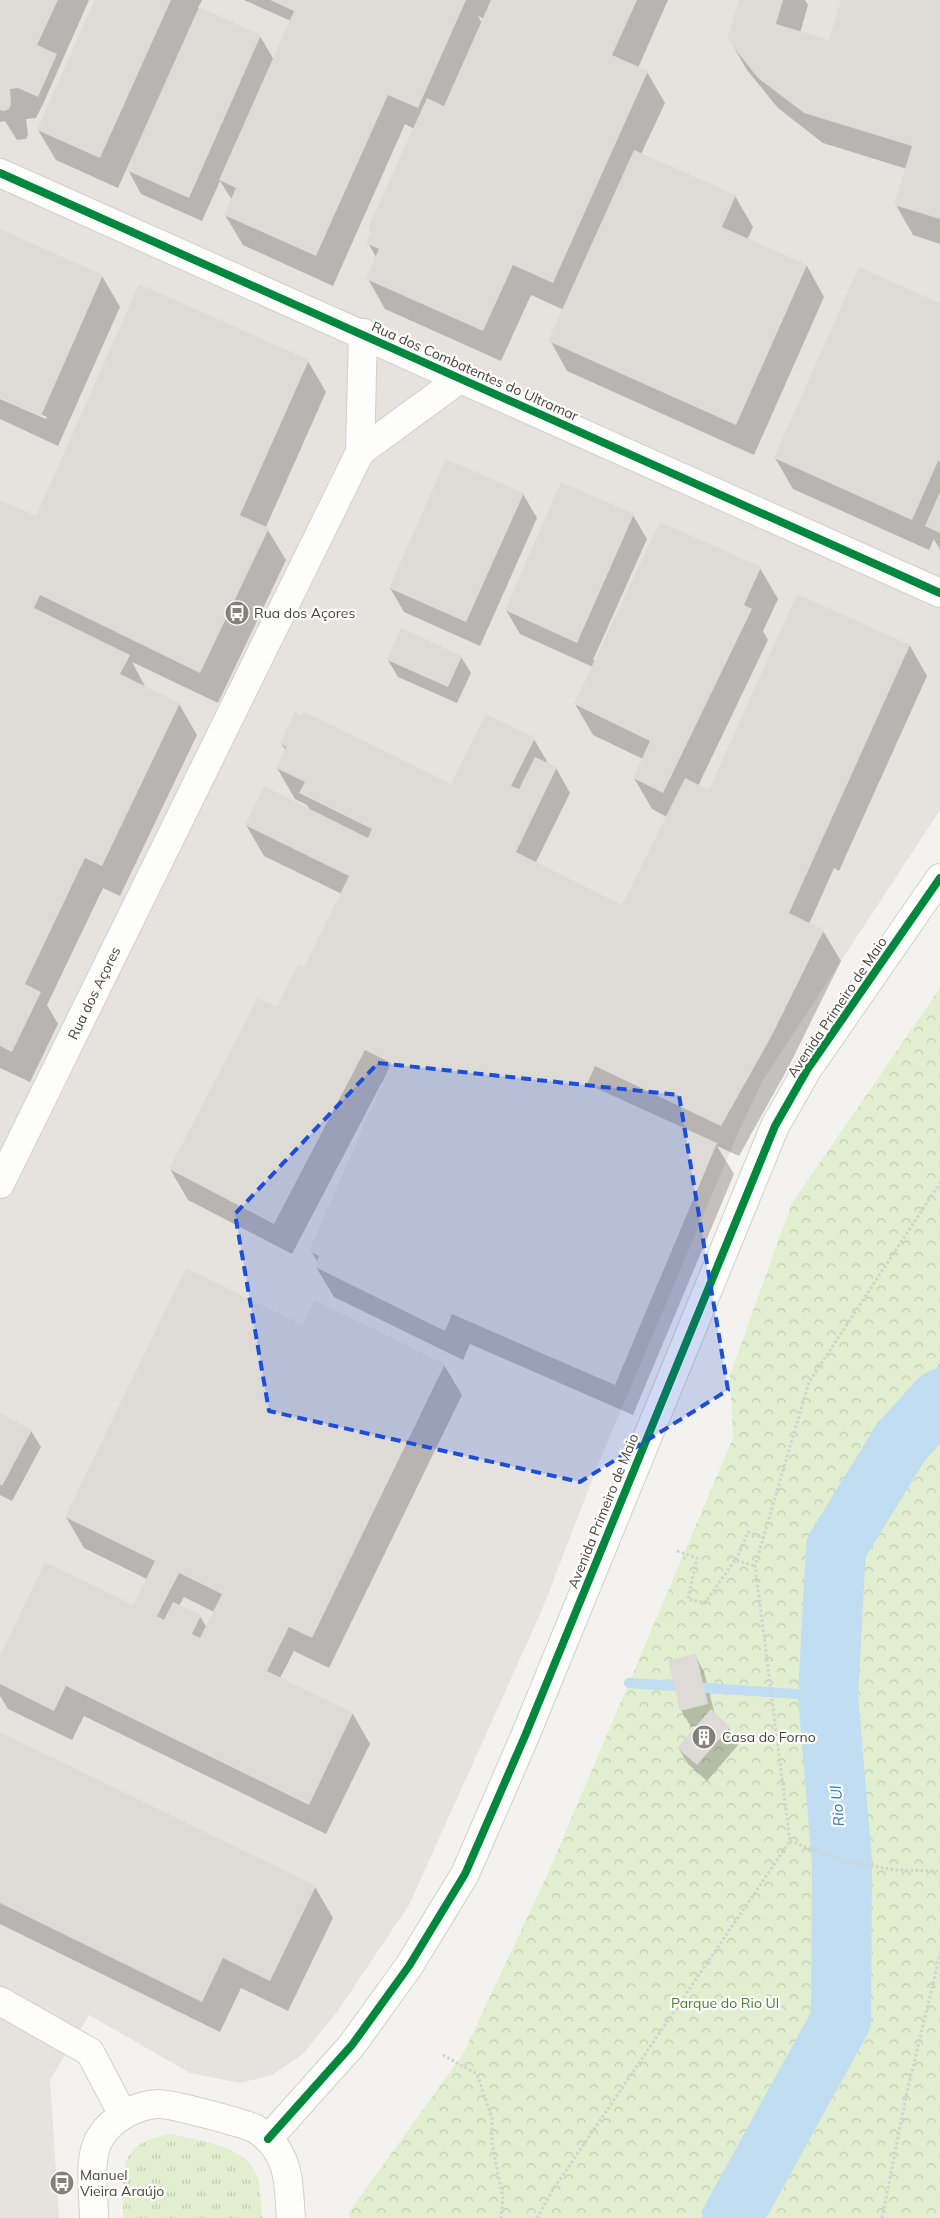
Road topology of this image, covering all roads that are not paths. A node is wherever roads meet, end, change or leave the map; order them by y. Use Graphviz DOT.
graph roads {
  1 [pos="0,173"];
  2 [pos="362,333"];
  3 [pos="460,378"];
  4 [pos="360,452"];
  5 [pos="940,592"];
  6 [pos="940,878"];
  7 [pos="0,1184"];
  8 [pos="0,2001"];
  9 [pos="123,2115"];
  10 [pos="268,2139"];
  11 [pos="94,2218"];
  12 [pos="290,2218"];
  1 -- 2 [label="street, Rua dos Combatentes do Ultramar"];
  2 -- 3 [label="street, Rua dos Combatentes do Ultramar"];
  2 -- 4 [label="street, Rua dos Açores"];
  3 -- 4 [label="street, Rua dos Açores"];
  3 -- 5 [label="street, Rua dos Combatentes do Ultramar"];
  4 -- 7 [label="street, Rua dos Açores"];
  6 -- 10 [label="street, Avenida Primeiro de Maio"];
  8 -- 9 [label="street"];
  9 -- 10 [label="street"];
  9 -- 11 [label="street"];
  10 -- 12 [label="street"];
}
